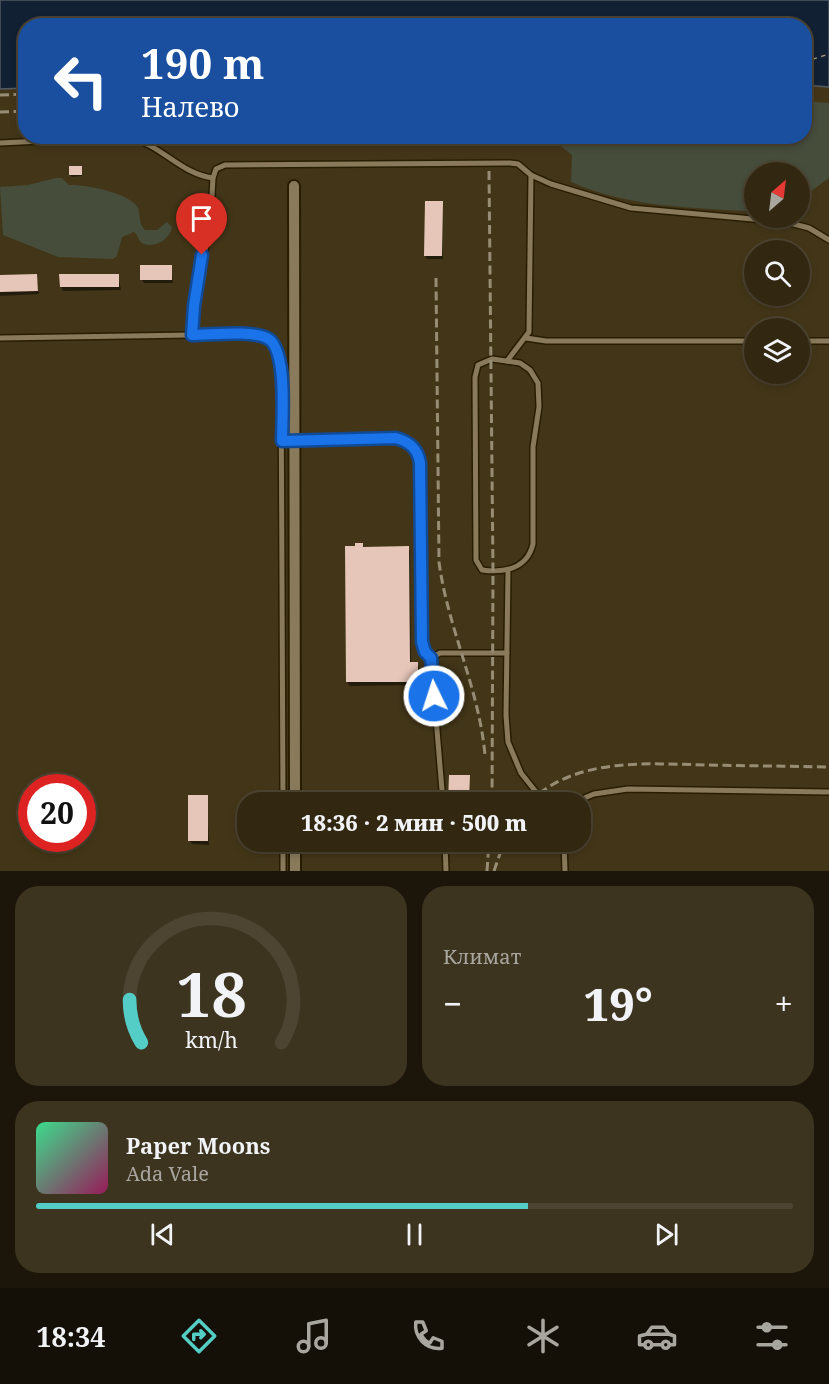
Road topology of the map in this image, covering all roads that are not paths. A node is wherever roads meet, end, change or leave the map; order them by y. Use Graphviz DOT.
graph roads {
  1 [pos="18,142"];
  2 [pos="0,143"];
  3 [pos="146,144"];
  4 [pos="531,175"];
  5 [pos="213,178"];
  6 [pos="294,186"];
  7 [pos="829,240"];
  8 [pos="192,335"];
  9 [pos="0,338"];
  10 [pos="526,338"];
  11 [pos="744,341"];
  12 [pos="810,341"];
  13 [pos="829,341"];
  14 [pos="507,361"];
  15 [pos="282,441"];
  16 [pos="294,441"];
  17 [pos="508,572"];
  18 [pos="507,653"];
  19 [pos="431,658"];
  20 [pos="283,792"];
  21 [pos="295,792"];
  22 [pos="442,792"];
  23 [pos="536,792"];
  24 [pos="829,792"];
  25 [pos="591,796"];
  26 [pos="283,852"];
  27 [pos="295,852"];
  28 [pos="445,852"];
  29 [pos="564,852"];
  30 [pos="283,871"];
  31 [pos="295,871"];
  32 [pos="446,871"];
  33 [pos="565,871"];
  1 -- 2 [label="lane"];
  3 -- 5 [label="lane"];
  4 -- 5 [label="lane"];
  4 -- 7 [label="lane"];
  4 -- 10 [label="lane"];
  5 -- 8 [label="lane"];
  6 -- 16 [label="street"];
  8 -- 9 [label="lane"];
  8 -- 15 [label="lane"];
  10 -- 11 [label="lane"];
  10 -- 14 [label="lane"];
  12 -- 13 [label="lane"];
  14 -- 17 [label="lane"];
  14 -- 17 [label="lane"];
  15 -- 16 [label="lane"];
  15 -- 20 [label="lane"];
  16 -- 19 [label="lane"];
  16 -- 21 [label="street"];
  17 -- 18 [label="lane"];
  18 -- 19 [label="lane"];
  18 -- 23 [label="lane"];
  19 -- 22 [label="lane"];
  24 -- 25 [label="lane"];
  26 -- 30 [label="lane"];
  27 -- 31 [label="street"];
  28 -- 32 [label="lane"];
  29 -- 33 [label="lane"];
}
